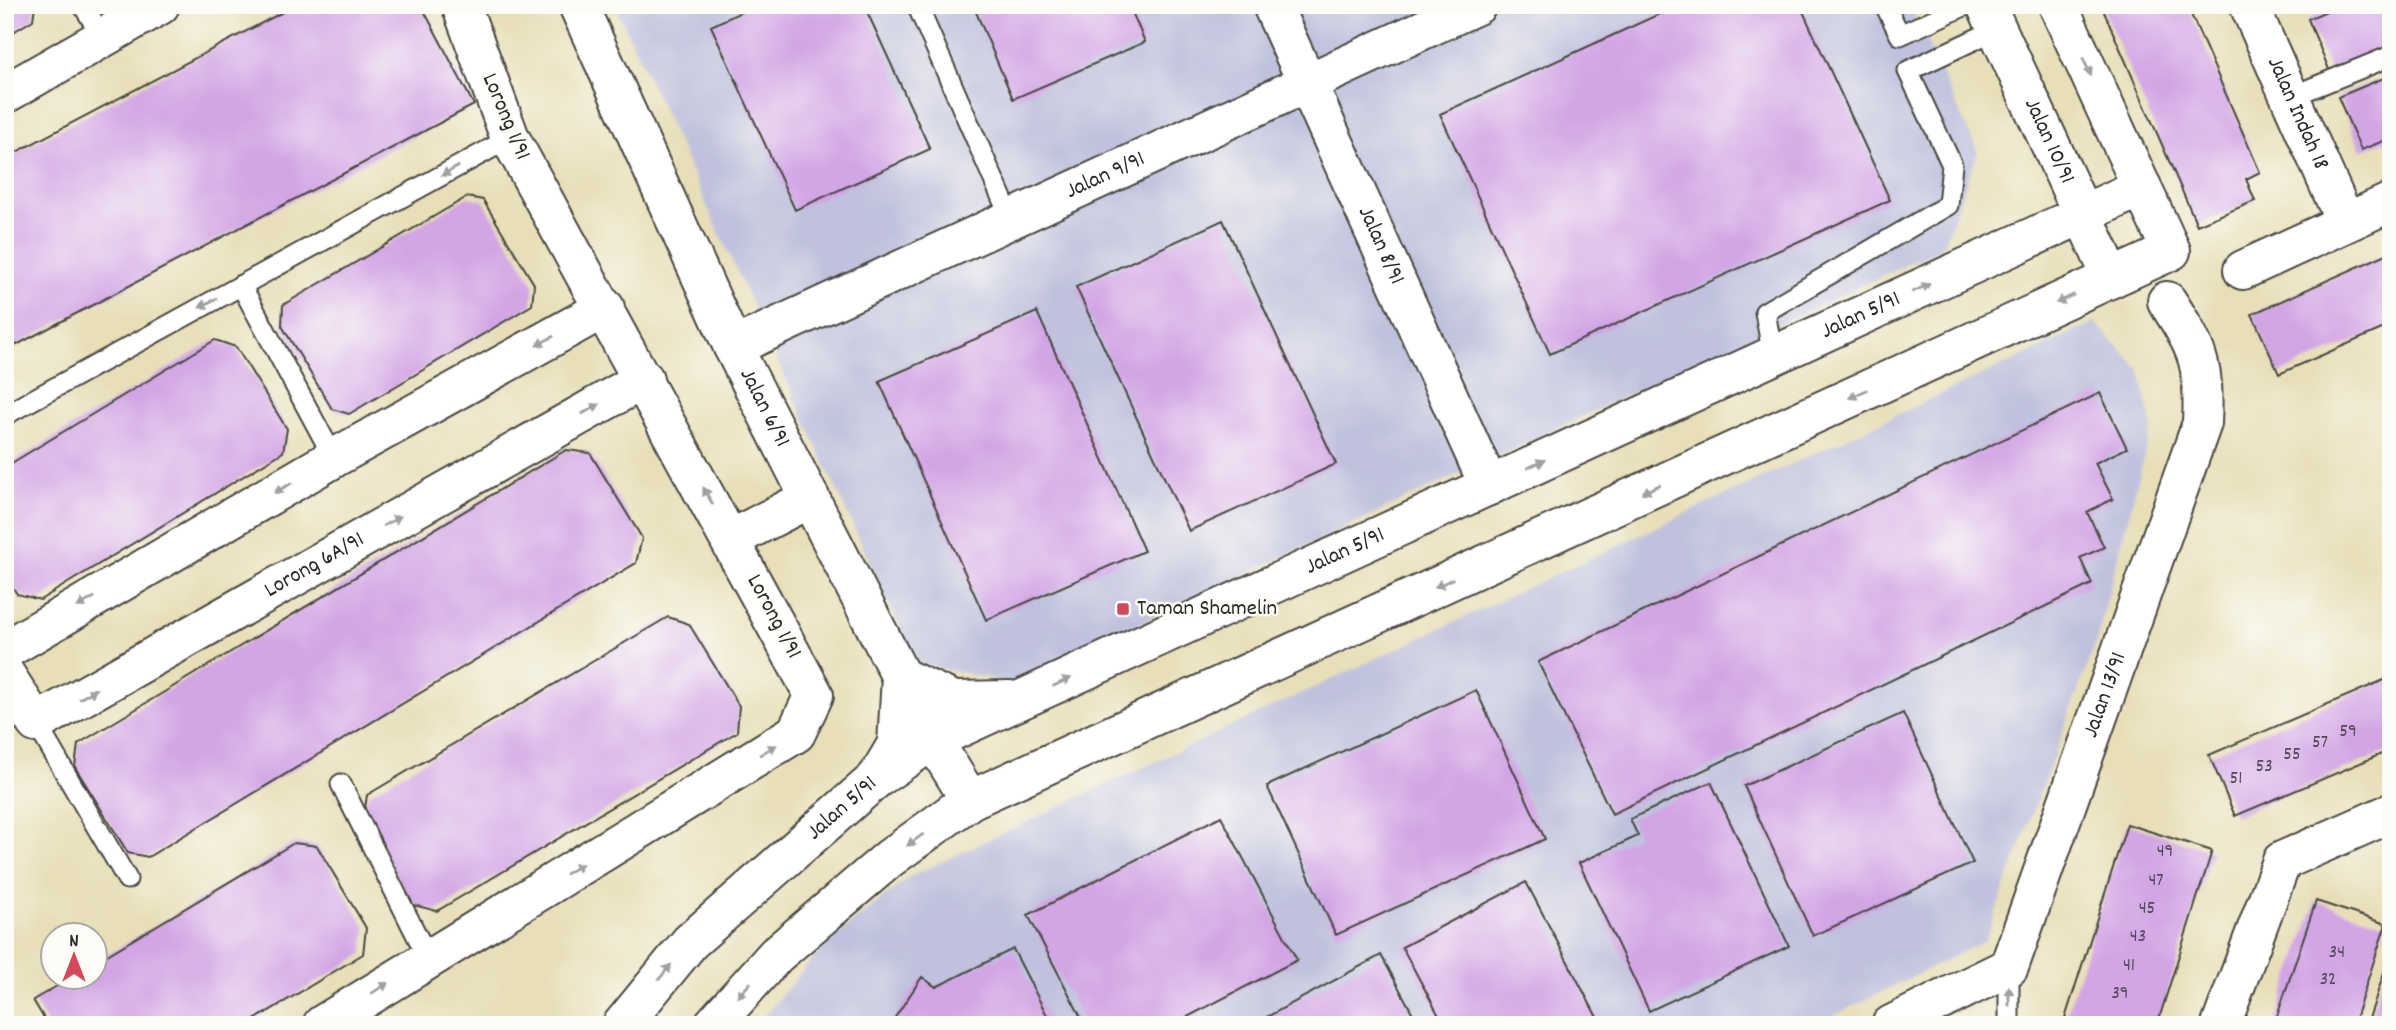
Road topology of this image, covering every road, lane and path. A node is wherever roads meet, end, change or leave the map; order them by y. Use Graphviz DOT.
graph roads {
  1 [pos="83,5"];
  2 [pos="160,5"];
  3 [pos="461,5"];
  4 [pos="578,5"];
  5 [pos="917,5"];
  6 [pos="1272,5"];
  7 [pos="1477,5"];
  8 [pos="1885,5"];
  9 [pos="1966,5"];
  10 [pos="2058,5"];
  11 [pos="2249,5"];
  12 [pos="1992,17"];
  13 [pos="103,38"];
  14 [pos="2391,55"];
  15 [pos="1307,83"];
  16 [pos="5,94"];
  17 [pos="2290,97"];
  18 [pos="510,138"];
  19 [pos="2143,187"];
  20 [pos="2391,202"];
  21 [pos="2083,214"];
  22 [pos="1011,219"];
  23 [pos="2345,221"];
  24 [pos="2171,251"];
  25 [pos="2243,270"];
  26 [pos="2112,278"];
  27 [pos="241,285"];
  28 [pos="2166,301"];
  29 [pos="605,308"];
  30 [pos="733,347"];
  31 [pos="1773,356"];
  32 [pos="644,379"];
  33 [pos="5,415"];
  34 [pos="334,458"];
  35 [pos="1489,486"];
  36 [pos="810,498"];
  37 [pos="731,539"];
  38 [pos="5,650"];
  39 [pos="5,674"];
  40 [pos="901,677"];
  41 [pos="1021,700"];
  42 [pos="36,723"];
  43 [pos="933,740"];
  44 [pos="876,779"];
  45 [pos="341,784"];
  46 [pos="970,800"];
  47 [pos="2391,813"];
  48 [pos="127,879"];
  49 [pos="428,958"];
  50 [pos="2009,967"];
  51 [pos="322,1025"];
  52 [pos="622,1025"];
  53 [pos="713,1025"];
  54 [pos="1891,1025"];
  55 [pos="2009,1025"];
  56 [pos="2221,1025"];
  1 -- 13 [label="lane"];
  2 -- 13 [label="street"];
  3 -- 18 [label="street, Lorong 1/91"];
  4 -- 30 [label="street, Jalan 6/91"];
  5 -- 22 [label="lane"];
  6 -- 15 [label="street, Jalan 8/91"];
  7 -- 15 [label="street, Jalan 9/91"];
  8 -- 9 [label="lane"];
  10 -- 19 [label="street, one-way"];
  11 -- 17 [label="street, Jalan Indah 18"];
  12 -- 21 [label="street, Jalan 10/91"];
  12 -- 31 [label="lane"];
  13 -- 16 [label="street"];
  14 -- 17 [label="lane"];
  15 -- 22 [label="street, Jalan 9/91"];
  15 -- 35 [label="street, Jalan 8/91"];
  17 -- 23 [label="street, Jalan Indah 18"];
  18 -- 27 [label="lane, one-way"];
  18 -- 29 [label="street, Lorong 1/91"];
  19 -- 21 [label="street, Jalan 5/91"];
  19 -- 24 [label="street"];
  20 -- 23 [label="street"];
  21 -- 26 [label="street, Jalan 10/91"];
  31 -- 21 [label="street, Jalan 5/91, one-way"];
  22 -- 30 [label="street, Jalan 9/91"];
  23 -- 25 [label="street"];
  24 -- 26 [label="street"];
  24 -- 28 [label="street"];
  26 -- 28 [label="street"];
  26 -- 46 [label="street, one-way"];
  27 -- 33 [label="lane, one-way"];
  27 -- 34 [label="lane"];
  28 -- 50 [label="street, Jalan 13/91"];
  29 -- 32 [label="street, Lorong 1/91"];
  29 -- 34 [label="street, one-way"];
  30 -- 36 [label="street, Jalan 6/91"];
  35 -- 31 [label="street, Jalan 5/91, one-way"];
  37 -- 32 [label="street, Lorong 1/91, one-way"];
  42 -- 32 [label="street, Lorong 6A/91, one-way"];
  34 -- 38 [label="street, one-way"];
  41 -- 35 [label="street, Jalan 5/91, one-way"];
  36 -- 37 [label="street"];
  36 -- 40 [label="street, Jalan 6/91"];
  49 -- 37 [label="street, Lorong 1/91, one-way"];
  39 -- 42 [label="street"];
  40 -- 41 [label="street"];
  40 -- 43 [label="street, Jalan 6/91"];
  40 -- 44 [label="street"];
  41 -- 43 [label="street, Jalan 5/91"];
  42 -- 48 [label="lane"];
  43 -- 44 [label="street, Jalan 5/91"];
  43 -- 46 [label="street, Jalan 6/91"];
  52 -- 44 [label="street, Jalan 5/91, one-way"];
  45 -- 49 [label="lane"];
  46 -- 53 [label="street, one-way"];
  47 -- 56 [label="street"];
  51 -- 49 [label="street, Lorong 1/91, one-way"];
  50 -- 54 [label="street"];
  55 -- 50 [label="lane, one-way"];
}
